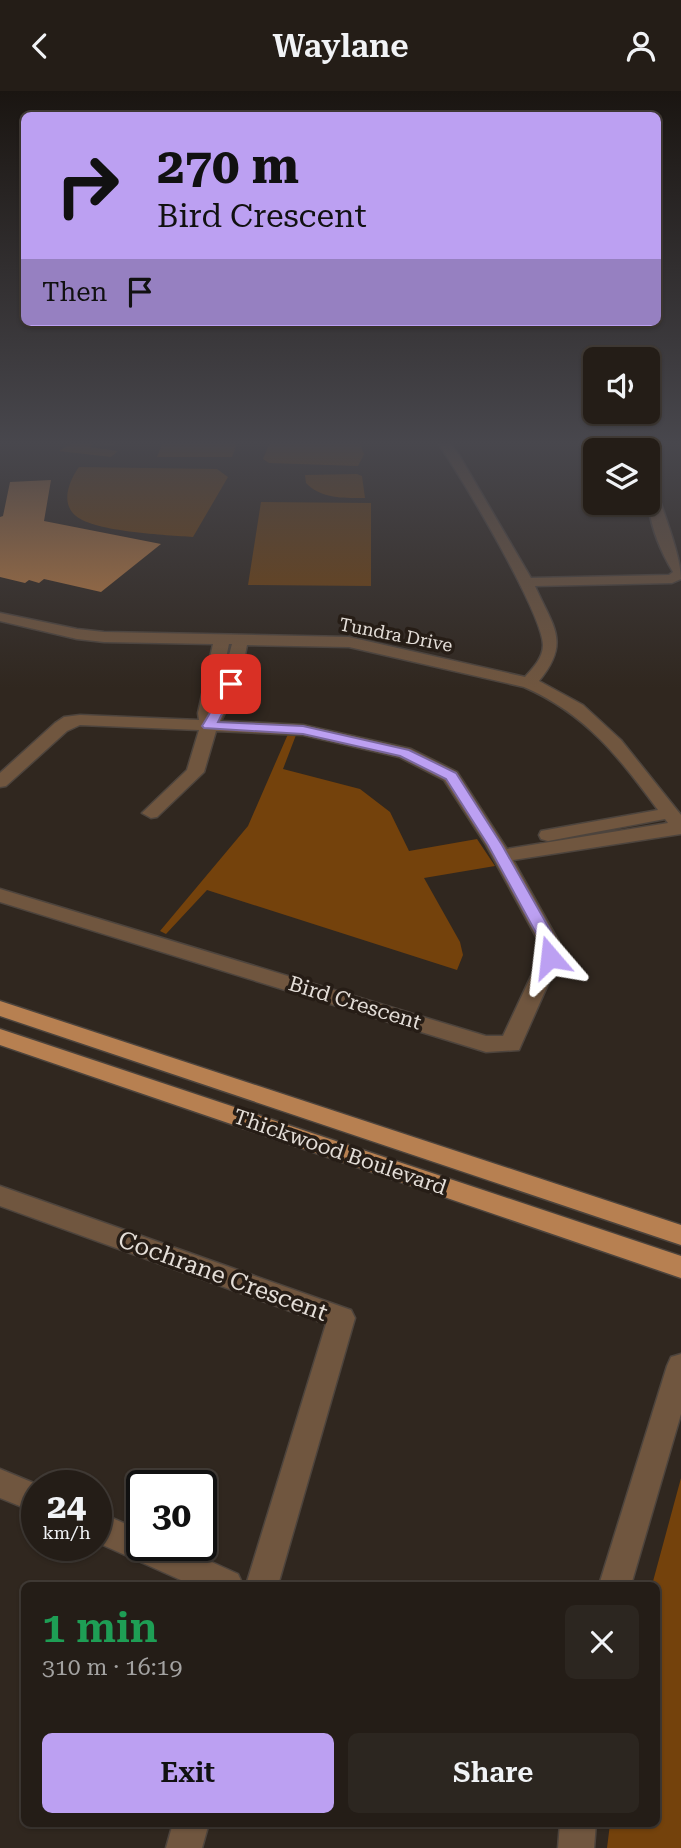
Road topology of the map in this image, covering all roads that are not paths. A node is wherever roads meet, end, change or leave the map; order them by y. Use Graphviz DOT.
graph roads {
  1 [pos="493,524"];
  2 [pos="660,524"];
  3 [pos="526,582"];
  4 [pos="0,617"];
  5 [pos="222,640"];
  6 [pos="240,641"];
  7 [pos="529,683"];
  8 [pos="212,684"];
  9 [pos="231,684"];
  10 [pos="209,726"];
  11 [pos="0,782"];
  12 [pos="150,813"];
  13 [pos="677,823"];
  14 [pos="498,851"];
  15 [pos="0,895"];
  16 [pos="0,1008"];
  17 [pos="0,1037"];
  18 [pos="0,1196"];
  19 [pos="681,1235"];
  20 [pos="681,1267"];
  21 [pos="681,1366"];
  22 [pos="0,1483"];
  23 [pos="21,1492"];
  24 [pos="112,1533"];
  25 [pos="220,1582"];
  26 [pos="263,1582"];
  27 [pos="616,1582"];
  28 [pos="190,1827"];
  29 [pos="578,1827"];
  30 [pos="184,1848"];
  31 [pos="576,1848"];
  1 -- 3 [label="street"];
  2 -- 3 [label="street"];
  3 -- 7 [label="street"];
  4 -- 5 [label="street, Tundra Drive"];
  5 -- 6 [label="street, Tundra Drive"];
  5 -- 8 [label="street"];
  6 -- 7 [label="street, Tundra Drive"];
  6 -- 9 [label="street"];
  7 -- 13 [label="street, Tundra Drive"];
  8 -- 9 [label="street"];
  8 -- 10 [label="street"];
  9 -- 10 [label="street"];
  10 -- 11 [label="street, Bird Crescent"];
  10 -- 12 [label="street"];
  10 -- 14 [label="street, Bird Crescent"];
  13 -- 14 [label="street"];
  14 -- 15 [label="street, Bird Crescent"];
  16 -- 19 [label="main road, Thickwood Boulevard"];
  17 -- 20 [label="main road, Thickwood Boulevard"];
  18 -- 26 [label="street, Cochrane Crescent"];
  21 -- 27 [label="street"];
  22 -- 23 [label="street"];
  24 -- 25 [label="street"];
  28 -- 30 [label="street"];
  29 -- 31 [label="street"];
}
